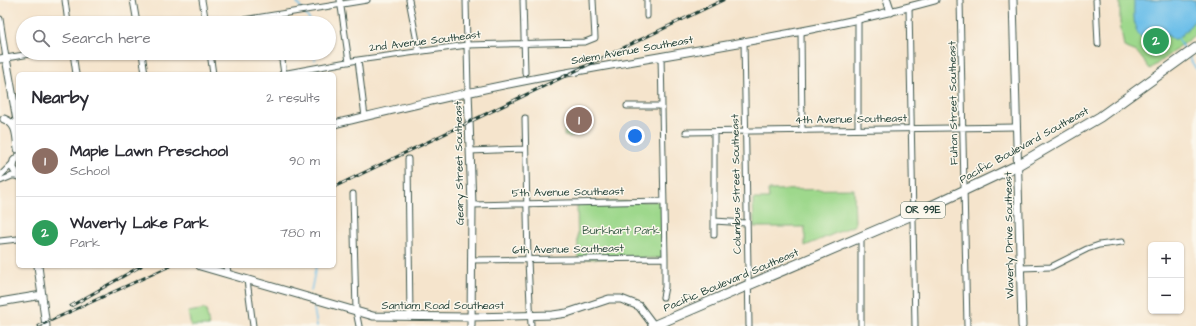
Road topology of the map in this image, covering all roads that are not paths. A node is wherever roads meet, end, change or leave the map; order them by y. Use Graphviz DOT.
graph roads {
  1 [pos="65,0"];
  2 [pos="134,0"];
  3 [pos="202,0"];
  4 [pos="367,0"];
  5 [pos="410,0"];
  6 [pos="466,0"];
  7 [pos="523,0"];
  8 [pos="593,0"];
  9 [pos="647,0"];
  10 [pos="886,0"];
  11 [pos="935,0"];
  12 [pos="960,0"];
  13 [pos="1013,0"];
  14 [pos="1096,0"];
  15 [pos="340,2"];
  16 [pos="909,7"];
  17 [pos="891,12"];
  18 [pos="276,15"];
  19 [pos="67,16"];
  20 [pos="136,16"];
  21 [pos="205,16"];
  22 [pos="270,16"];
  23 [pos="648,16"];
  24 [pos="858,19"];
  25 [pos="0,20"];
  26 [pos="801,31"];
  27 [pos="744,41"];
  28 [pos="524,43"];
  29 [pos="1098,44"];
  30 [pos="467,45"];
  31 [pos="1196,48"];
  32 [pos="419,52"];
  33 [pos="16,56"];
  34 [pos="661,56"];
  35 [pos="3,58"];
  36 [pos="74,60"];
  37 [pos="143,60"];
  38 [pos="211,60"];
  39 [pos="282,60"];
  40 [pos="358,60"];
  41 [pos="349,62"];
  42 [pos="76,72"];
  43 [pos="145,72"];
  44 [pos="214,72"];
  45 [pos="283,72"];
  46 [pos="294,72"];
  47 [pos="525,73"];
  48 [pos="468,91"];
  49 [pos="627,106"];
  50 [pos="661,106"];
  51 [pos="14,107"];
  52 [pos="16,114"];
  53 [pos="365,117"];
  54 [pos="525,118"];
  55 [pos="2,120"];
  56 [pos="336,124"];
  57 [pos="1016,126"];
  58 [pos="910,128"];
  59 [pos="964,128"];
  60 [pos="858,129"];
  61 [pos="802,130"];
  62 [pos="745,131"];
  63 [pos="686,132"];
  64 [pos="714,132"];
  65 [pos="16,138"];
  66 [pos="525,149"];
  67 [pos="470,151"];
  68 [pos="16,159"];
  69 [pos="408,159"];
  70 [pos="16,162"];
  71 [pos="1018,165"];
  72 [pos="16,174"];
  73 [pos="0,176"];
  74 [pos="16,176"];
  75 [pos="0,181"];
  76 [pos="965,192"];
  77 [pos="353,194"];
  78 [pos="664,201"];
  79 [pos="527,204"];
  80 [pos="472,205"];
  81 [pos="912,215"];
  82 [pos="714,221"];
  83 [pos="746,223"];
  84 [pos="714,235"];
  85 [pos="861,237"];
  86 [pos="16,239"];
  87 [pos="0,241"];
  88 [pos="1122,242"];
  89 [pos="665,258"];
  90 [pos="471,260"];
  91 [pos="528,260"];
  92 [pos="38,268"];
  93 [pos="207,268"];
  94 [pos="227,268"];
  95 [pos="1021,268"];
  96 [pos="228,274"];
  97 [pos="247,280"];
  98 [pos="749,285"];
  99 [pos="42,295"];
  100 [pos="663,296"];
  101 [pos="0,302"];
  102 [pos="356,312"];
  103 [pos="531,316"];
  104 [pos="410,317"];
  105 [pos="471,317"];
  106 [pos="46,326"];
  107 [pos="253,326"];
  108 [pos="359,326"];
  109 [pos="471,326"];
  110 [pos="531,326"];
  111 [pos="654,326"];
  112 [pos="749,326"];
  113 [pos="861,326"];
  114 [pos="915,326"];
  115 [pos="967,326"];
  116 [pos="1022,326"];
  1 -- 19 [label="street"];
  2 -- 20 [label="street"];
  3 -- 21 [label="street"];
  4 -- 15 [label="street"];
  5 -- 32 [label="street"];
  6 -- 30 [label="street, Geary Street Southeast"];
  7 -- 28 [label="street"];
  8 -- 28 [label="street, 2nd Avenue Southeast"];
  9 -- 23 [label="street"];
  10 -- 17 [label="main road"];
  11 -- 16 [label="main road, Salem Avenue Southeast"];
  12 -- 59 [label="street, Fulton Street Southeast"];
  13 -- 57 [label="main road, Waverly Drive Southeast"];
  14 -- 29 [label="street"];
  15 -- 18 [label="street"];
  15 -- 41 [label="street"];
  16 -- 17 [label="main road, Salem Avenue Southeast"];
  16 -- 58 [label="street"];
  17 -- 24 [label="main road, Salem Avenue Southeast"];
  18 -- 22 [label="street"];
  24 -- 26 [label="main road, Salem Avenue Southeast"];
  24 -- 60 [label="street"];
  25 -- 35 [label="street"];
  26 -- 27 [label="main road, Salem Avenue Southeast"];
  26 -- 61 [label="street"];
  27 -- 34 [label="main road, Salem Avenue Southeast"];
  27 -- 62 [label="street, Columbus Street Southeast"];
  28 -- 30 [label="street, 2nd Avenue Southeast"];
  28 -- 47 [label="street"];
  30 -- 32 [label="street, 2nd Avenue Southeast"];
  30 -- 48 [label="street, Geary Street Southeast"];
  31 -- 71 [label="highway, Pacific Boulevard Southeast / OR 99E"];
  32 -- 40 [label="street, 2nd Avenue Southeast"];
  33 -- 35 [label="street"];
  34 -- 48 [label="main road, Salem Avenue Southeast"];
  34 -- 50 [label="street"];
  35 -- 51 [label="main road"];
  36 -- 42 [label="street"];
  37 -- 43 [label="street"];
  38 -- 44 [label="street"];
  39 -- 45 [label="street"];
  40 -- 41 [label="street, 2nd Avenue Southeast"];
  40 -- 53 [label="street"];
  41 -- 46 [label="street, 2nd Avenue Southeast"];
  48 -- 53 [label="main road, Salem Avenue Southeast"];
  48 -- 67 [label="main road, Geary Street Southeast"];
  49 -- 50 [label="street"];
  50 -- 78 [label="street"];
  51 -- 52 [label="main road"];
  51 -- 55 [label="main road"];
  53 -- 56 [label="main road, Salem Avenue Southeast"];
  54 -- 66 [label="street"];
  55 -- 65 [label="main road"];
  57 -- 59 [label="street, 4th Avenue Southeast"];
  57 -- 71 [label="main road, Waverly Drive Southeast"];
  58 -- 59 [label="street, 4th Avenue Southeast"];
  58 -- 60 [label="street, 4th Avenue Southeast"];
  58 -- 81 [label="street"];
  59 -- 76 [label="street, Fulton Street Southeast"];
  60 -- 61 [label="street, 4th Avenue Southeast"];
  61 -- 62 [label="street, 4th Avenue Southeast"];
  62 -- 64 [label="street, 4th Avenue Southeast"];
  62 -- 83 [label="street, Columbus Street Southeast"];
  63 -- 64 [label="street, 4th Avenue Southeast"];
  64 -- 82 [label="street"];
  66 -- 67 [label="street"];
  66 -- 79 [label="street"];
  67 -- 80 [label="main road, Geary Street Southeast"];
  68 -- 73 [label="street"];
  69 -- 104 [label="street"];
  70 -- 72 [label="main road"];
  71 -- 76 [label="highway, Pacific Boulevard Southeast / OR 99E"];
  71 -- 95 [label="main road, Waverly Drive Southeast"];
  74 -- 75 [label="street"];
  76 -- 81 [label="highway, Pacific Boulevard Southeast / OR 99E"];
  76 -- 115 [label="street, Fulton Street Southeast"];
  77 -- 102 [label="street"];
  78 -- 79 [label="street, 5th Avenue Southeast"];
  78 -- 89 [label="street"];
  79 -- 80 [label="street, 5th Avenue Southeast"];
  79 -- 91 [label="street"];
  80 -- 90 [label="main road, Geary Street Southeast"];
  81 -- 85 [label="highway, Pacific Boulevard Southeast / OR 99E"];
  81 -- 114 [label="street"];
  82 -- 83 [label="street"];
  82 -- 84 [label="street"];
  83 -- 98 [label="street, Columbus Street Southeast"];
  85 -- 98 [label="highway, Pacific Boulevard Southeast / OR 99E"];
  85 -- 113 [label="street"];
  86 -- 87 [label="street"];
  88 -- 95 [label="street"];
  89 -- 91 [label="street, 6th Avenue Southeast"];
  89 -- 100 [label="street"];
  90 -- 91 [label="street, 6th Avenue Southeast"];
  90 -- 105 [label="main road, Geary Street Southeast"];
  91 -- 103 [label="street"];
  92 -- 99 [label="main road"];
  93 -- 96 [label="main road, Santiam Road Southeast"];
  94 -- 96 [label="street"];
  95 -- 116 [label="main road, Waverly Drive Southeast"];
  96 -- 97 [label="main road, Santiam Road Southeast"];
  97 -- 102 [label="main road, Santiam Road Southeast"];
  97 -- 107 [label="street"];
  98 -- 111 [label="highway, Pacific Boulevard Southeast / OR 99E"];
  98 -- 112 [label="street, Columbus Street Southeast"];
  99 -- 101 [label="main road"];
  99 -- 106 [label="main road"];
  102 -- 104 [label="main road, Santiam Road Southeast"];
  102 -- 108 [label="street"];
  103 -- 105 [label="main road, Santiam Road Southeast"];
  103 -- 110 [label="street"];
  103 -- 111 [label="main road, Santiam Road Southeast"];
  104 -- 105 [label="main road, Santiam Road Southeast"];
  105 -- 109 [label="main road, Geary Street Southeast"];
}
